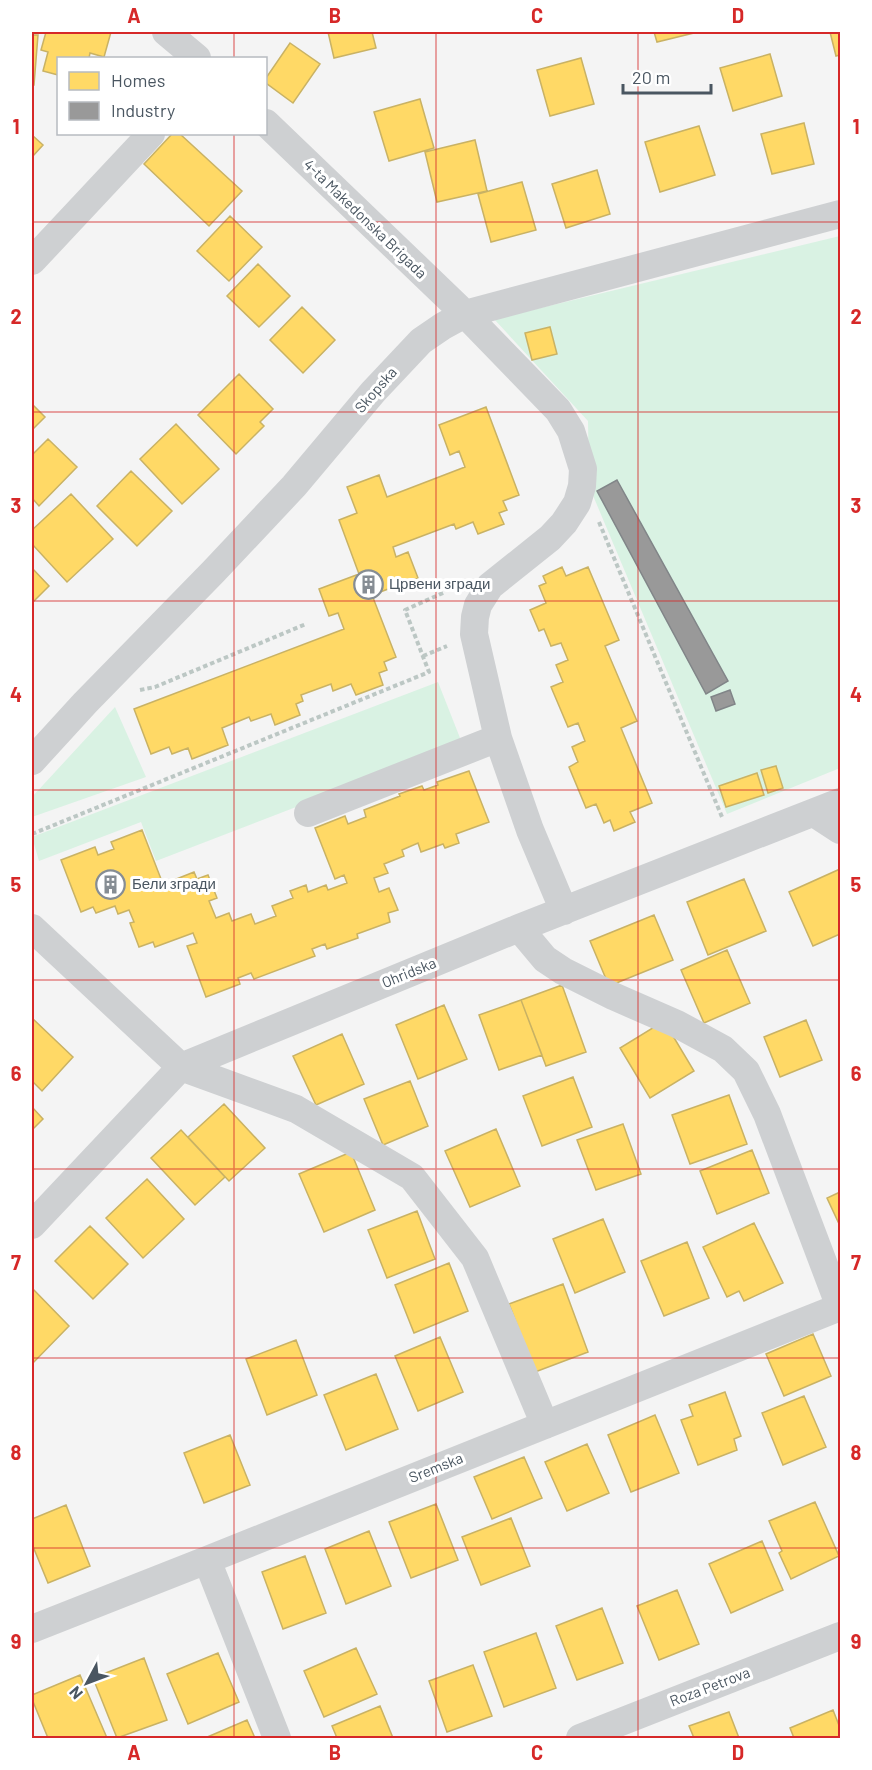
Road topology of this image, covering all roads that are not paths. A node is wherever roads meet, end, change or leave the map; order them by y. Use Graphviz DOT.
graph roads {
  1 [pos="166,32"];
  2 [pos="195,57"];
  3 [pos="267,124"];
  4 [pos="150,135"];
  5 [pos="840,214"];
  6 [pos="32,261"];
  7 [pos="465,314"];
  8 [pos="498,738"];
  9 [pos="32,761"];
  10 [pos="840,802"];
  11 [pos="308,813"];
  12 [pos="813,813"];
  13 [pos="840,830"];
  14 [pos="564,911"];
  15 [pos="32,928"];
  16 [pos="519,928"];
  17 [pos="181,1066"];
  18 [pos="32,1225"];
  19 [pos="840,1307"];
  20 [pos="545,1425"];
  21 [pos="207,1560"];
  22 [pos="32,1629"];
  23 [pos="840,1636"];
  24 [pos="277,1738"];
  25 [pos="580,1738"];
  1 -- 2 [label="street"];
  3 -- 7 [label="street, 4-ta Makedonska Brigada"];
  4 -- 6 [label="street"];
  5 -- 7 [label="street, Skopska"];
  7 -- 8 [label="street, 4-ta Makedonska Brigada"];
  7 -- 9 [label="street, Skopska"];
  8 -- 11 [label="street"];
  8 -- 14 [label="street"];
  10 -- 12 [label="street, Ohridska"];
  12 -- 13 [label="street"];
  12 -- 14 [label="street, Ohridska"];
  14 -- 16 [label="street, Ohridska"];
  15 -- 17 [label="street"];
  16 -- 17 [label="street, Ohridska"];
  16 -- 19 [label="street"];
  17 -- 18 [label="street, Ohridska"];
  17 -- 20 [label="street"];
  19 -- 20 [label="street, Sremska"];
  20 -- 21 [label="street, Sremska"];
  21 -- 22 [label="street, Sremska"];
  21 -- 24 [label="street"];
  23 -- 25 [label="street, Roza Petrova"];
}
